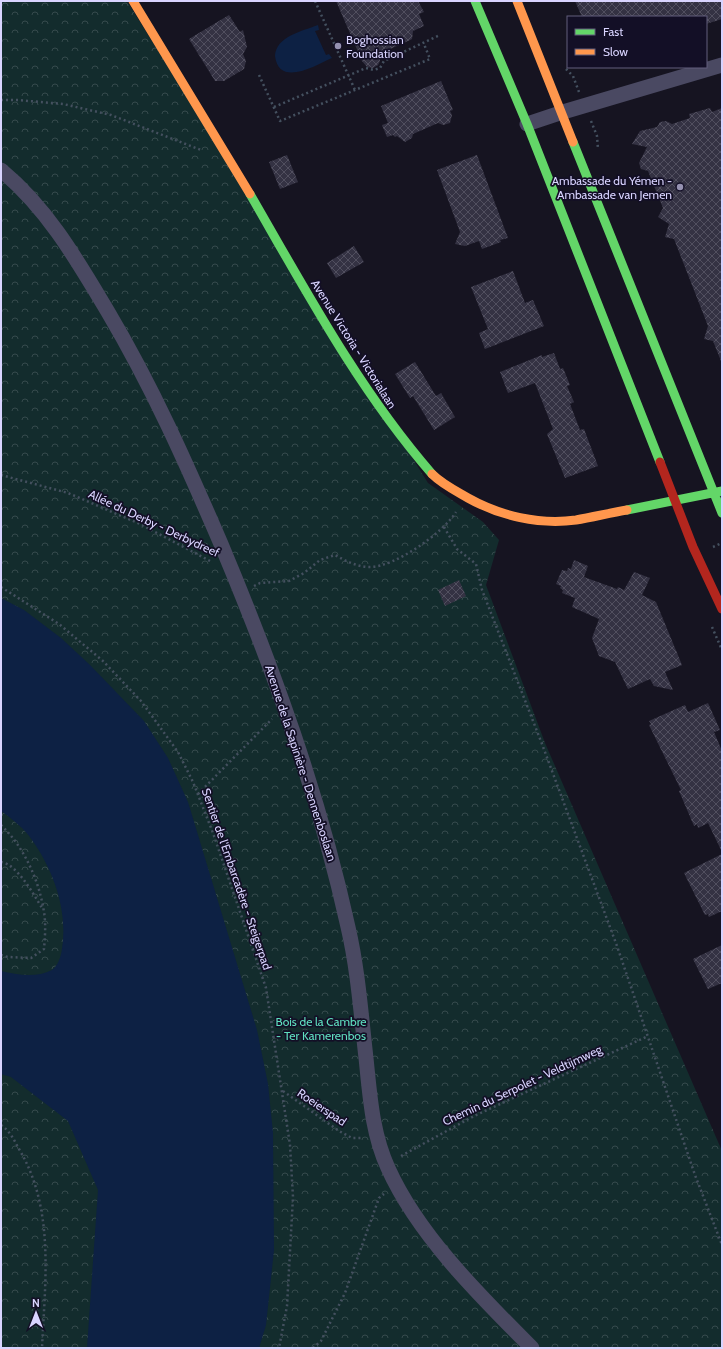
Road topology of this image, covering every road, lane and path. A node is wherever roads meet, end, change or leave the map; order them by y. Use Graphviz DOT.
graph roads {
  1 [pos="133,1"];
  2 [pos="316,1"];
  3 [pos="475,1"];
  4 [pos="518,1"];
  5 [pos="440,35"];
  6 [pos="424,44"];
  7 [pos="722,65"];
  8 [pos="259,75"];
  9 [pos="348,75"];
  10 [pos="355,90"];
  11 [pos="1,100"];
  12 [pos="274,108"];
  13 [pos="563,112"];
  14 [pos="527,124"];
  15 [pos="205,152"];
  16 [pos="1,170"];
  17 [pos="1,475"];
  18 [pos="718,492"];
  19 [pos="466,497"];
  20 [pos="674,500"];
  21 [pos="722,513"];
  22 [pos="444,527"];
  23 [pos="230,566"];
  24 [pos="1,586"];
  25 [pos="241,591"];
  26 [pos="722,609"];
  27 [pos="284,706"];
  28 [pos="198,794"];
  29 [pos="1,825"];
  30 [pos="1,862"];
  31 [pos="44,912"];
  32 [pos="1,954"];
  33 [pos="646,1037"];
  34 [pos="282,1091"];
  35 [pos="1,1125"];
  36 [pos="377,1139"];
  37 [pos="386,1164"];
  38 [pos="396,1186"];
  39 [pos="722,1244"];
  40 [pos="42,1348"];
  41 [pos="279,1348"];
  42 [pos="313,1348"];
  43 [pos="532,1348"];
  1 -- 19 [label="main road, Avenue Victoria - Victorialaan"];
  2 -- 9 [label="path"];
  3 -- 14 [label="main road"];
  4 -- 13 [label="main road"];
  5 -- 6 [label="path"];
  6 -- 9 [label="path"];
  6 -- 10 [label="path"];
  7 -- 13 [label="street"];
  8 -- 12 [label="path"];
  9 -- 10 [label="path"];
  9 -- 12 [label="path"];
  10 -- 12 [label="path"];
  11 -- 15 [label="path"];
  13 -- 14 [label="street"];
  13 -- 18 [label="main road"];
  14 -- 20 [label="main road"];
  16 -- 23 [label="street, Avenue de la Sapinière - Dennenboslaan"];
  17 -- 23 [label="path, Allée du Derby - Derbydreef"];
  18 -- 20 [label="main road, Avenue Victoria - Victorialaan"];
  18 -- 21 [label="main road"];
  19 -- 20 [label="main road, Avenue Victoria - Victorialaan"];
  19 -- 22 [label="path"];
  20 -- 26 [label="main road"];
  22 -- 25 [label="path"];
  22 -- 33 [label="path"];
  23 -- 25 [label="street, Avenue de la Sapinière - Dennenboslaan"];
  24 -- 28 [label="path, Sentier de l'Embarcadère - Steigerpad"];
  25 -- 27 [label="street, Avenue de la Sapinière - Dennenboslaan"];
  27 -- 28 [label="path"];
  27 -- 36 [label="street, Avenue de la Sapinière - Dennenboslaan"];
  28 -- 34 [label="path, Sentier de l'Embarcadère - Steigerpad"];
  29 -- 31 [label="path"];
  30 -- 31 [label="path"];
  31 -- 32 [label="path"];
  33 -- 37 [label="path, Chemin du Serpolet - Veldtijmweg"];
  33 -- 39 [label="path"];
  34 -- 36 [label="path, Roeierspad"];
  34 -- 41 [label="path, Sentier de l'Embarcadère - Steigerpad"];
  35 -- 40 [label="path"];
  36 -- 37 [label="street, Avenue de la Sapinière - Dennenboslaan"];
  37 -- 38 [label="street, Avenue de la Sapinière - Dennenboslaan"];
  38 -- 42 [label="path"];
  38 -- 43 [label="street, Avenue de la Sapinière - Dennenboslaan"];
}
